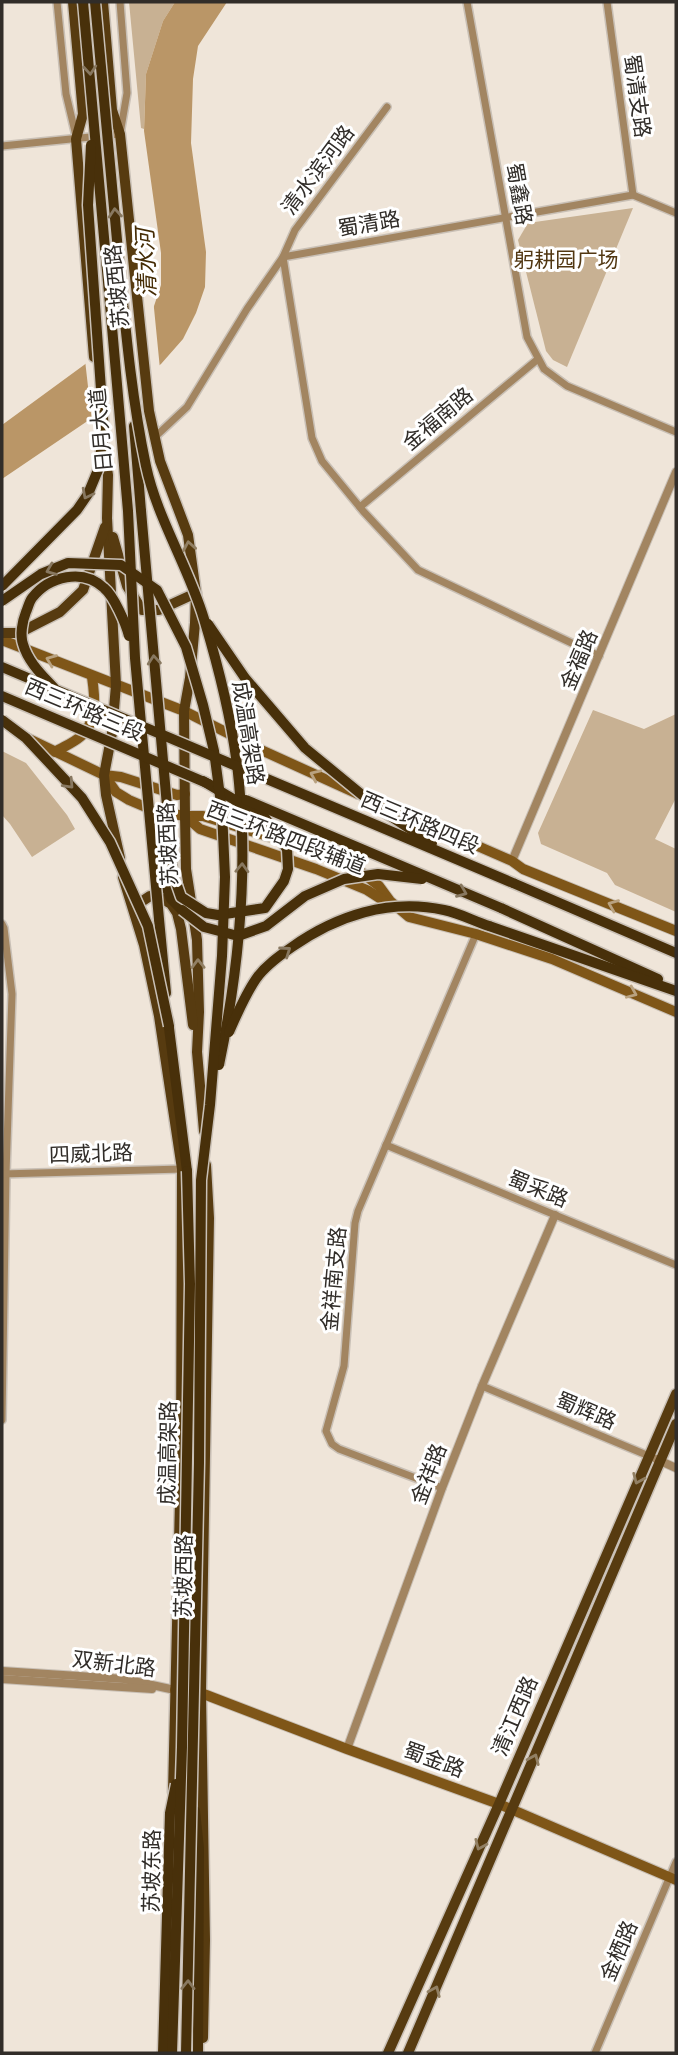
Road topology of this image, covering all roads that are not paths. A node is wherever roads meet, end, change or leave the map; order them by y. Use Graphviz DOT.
graph roads {
  1 [pos="57,2"];
  2 [pos="73,2"];
  3 [pos="83,2"];
  4 [pos="95,2"];
  5 [pos="103,2"];
  6 [pos="120,2"];
  7 [pos="467,2"];
  8 [pos="607,2"];
  9 [pos="387,107"];
  10 [pos="93,111"];
  11 [pos="120,134"];
  12 [pos="76,139"];
  13 [pos="2,146"];
  14 [pos="633,195"];
  15 [pos="676,213"];
  16 [pos="506,217"];
  17 [pos="283,257"];
  18 [pos="538,359"];
  19 [pos="130,378"];
  20 [pos="676,432"];
  21 [pos="155,437"];
  22 [pos="676,472"];
  23 [pos="360,507"];
  24 [pos="107,518"];
  25 [pos="2,586"];
  26 [pos="196,593"];
  27 [pos="2,601"];
  28 [pos="203,615"];
  29 [pos="2,633"];
  30 [pos="2,640"];
  31 [pos="600,656"];
  32 [pos="135,658"];
  33 [pos="2,667"];
  34 [pos="92,677"];
  35 [pos="116,685"];
  36 [pos="55,690"];
  37 [pos="2,696"];
  38 [pos="184,711"];
  39 [pos="2,720"];
  40 [pos="2,726"];
  41 [pos="148,729"];
  42 [pos="55,752"];
  43 [pos="104,775"];
  44 [pos="203,781"];
  45 [pos="185,794"];
  46 [pos="185,816"];
  47 [pos="152,855"];
  48 [pos="458,859"];
  49 [pos="512,861"];
  50 [pos="435,881"];
  51 [pos="402,912"];
  52 [pos="134,917"];
  53 [pos="2,924"];
  54 [pos="676,931"];
  55 [pos="476,934"];
  56 [pos="676,953"];
  57 [pos="676,989"];
  58 [pos="676,1012"];
  59 [pos="169,1026"];
  60 [pos="223,1047"];
  61 [pos="197,1052"];
  62 [pos="210,1105"];
  63 [pos="386,1145"];
  64 [pos="182,1169"];
  65 [pos="4,1174"];
  66 [pos="555,1215"];
  67 [pos="676,1265"];
  68 [pos="482,1387"];
  69 [pos="676,1394"];
  70 [pos="2,1420"];
  71 [pos="676,1424"];
  72 [pos="649,1456"];
  73 [pos="661,1461"];
  74 [pos="676,1468"];
  75 [pos="442,1488"];
  76 [pos="2,1671"];
  77 [pos="2,1679"];
  78 [pos="174,1690"];
  79 [pos="201,1693"];
  80 [pos="347,1749"];
  81 [pos="192,1776"];
  82 [pos="499,1804"];
  83 [pos="513,1810"];
  84 [pos="676,1862"];
  85 [pos="673,1879"];
  86 [pos="167,2053"];
  87 [pos="186,2053"];
  88 [pos="200,2053"];
  89 [pos="388,2053"];
  90 [pos="408,2053"];
  91 [pos="595,2053"];
  1 -- 12 [label="street"];
  2 -- 12 [label="main road, 苏坡西路"];
  3 -- 10 [label="highway, 日月大道, one-way, bridge"];
  19 -- 4 [label="highway, 日月大道, one-way, bridge"];
  5 -- 11 [label="main road, 苏坡西路"];
  6 -- 11 [label="street"];
  7 -- 16 [label="street, 蜀鑫路"];
  8 -- 14 [label="street, 蜀清支路"];
  9 -- 17 [label="street, 清水滨河路"];
  10 -- 25 [label="highway, one-way, bridge"];
  10 -- 32 [label="highway, 日月大道, bridge"];
  11 -- 12 [label="street"];
  11 -- 21 [label="main road, 苏坡西路"];
  12 -- 13 [label="street"];
  12 -- 24 [label="main road, 苏坡西路, bridge"];
  14 -- 15 [label="street"];
  14 -- 16 [label="street, 蜀清路"];
  16 -- 17 [label="street, 蜀清路"];
  16 -- 18 [label="street, 蜀鑫路"];
  17 -- 21 [label="street"];
  17 -- 23 [label="street"];
  18 -- 20 [label="street, 蜀鑫路"];
  18 -- 23 [label="street, 金福南路"];
  19 -- 28 [label="highway, 成温高架路, bridge"];
  44 -- 19 [label="highway, one-way, bridge"];
  26 -- 21 [label="main road, 苏坡西路, one-way"];
  22 -- 31 [label="street, 金福路"];
  23 -- 31 [label="street"];
  24 -- 26 [label="main road"];
  24 -- 29 [label="main road"];
  24 -- 35 [label="main road, 苏坡西路"];
  26 -- 38 [label="main road, 苏坡西路"];
  62 -- 27 [label="highway, one-way, bridge"];
  28 -- 48 [label="highway, bridge"];
  60 -- 28 [label="highway, 成温高架路, one-way, bridge"];
  34 -- 30 [label="main road, one-way"];
  31 -- 49 [label="street, 金福路"];
  32 -- 36 [label="highway, bridge"];
  32 -- 47 [label="highway, 日月大道, bridge"];
  33 -- 36 [label="highway, 西三环路三段, bridge"];
  34 -- 35 [label="main road"];
  34 -- 42 [label="main road"];
  35 -- 38 [label="main road"];
  35 -- 43 [label="main road, 苏坡西路"];
  36 -- 41 [label="highway, 西三环路三段, bridge"];
  37 -- 44 [label="highway, 西三环路三段, bridge"];
  38 -- 45 [label="main road, 苏坡西路"];
  49 -- 38 [label="main road, one-way"];
  39 -- 59 [label="highway, one-way, bridge"];
  40 -- 42 [label="main road"];
  41 -- 48 [label="highway, 西三环路四段, bridge"];
  42 -- 43 [label="main road"];
  43 -- 45 [label="main road"];
  43 -- 46 [label="main road"];
  43 -- 52 [label="main road, 苏坡西路"];
  44 -- 50 [label="highway, bridge"];
  45 -- 46 [label="main road, 苏坡西路"];
  46 -- 51 [label="main road, 西三环路四段辅道"];
  46 -- 51 [label="main road, 西三环路四段辅道"];
  61 -- 46 [label="main road, 苏坡西路, one-way"];
  47 -- 50 [label="highway, bridge"];
  47 -- 59 [label="highway, 成温高架路, bridge"];
  48 -- 56 [label="highway, 西三环路四段, bridge"];
  54 -- 49 [label="main road, one-way"];
  50 -- 57 [label="highway, one-way, bridge"];
  51 -- 55 [label="main road, 西三环路四段辅道"];
  52 -- 61 [label="main road"];
  52 -- 64 [label="main road, 苏坡西路"];
  53 -- 65 [label="street"];
  55 -- 58 [label="main road, 西三环路四段辅道, one-way"];
  55 -- 63 [label="street, 金祥南支路"];
  60 -- 57 [label="highway, one-way, bridge"];
  59 -- 86 [label="highway, 成温高架路, bridge"];
  60 -- 62 [label="highway, 成温高架路, bridge"];
  61 -- 79 [label="main road, 苏坡西路"];
  62 -- 81 [label="highway, 成温高架路, bridge"];
  63 -- 66 [label="street, 蜀采路"];
  63 -- 75 [label="street, 金祥南支路"];
  64 -- 65 [label="street, 四威北路"];
  64 -- 78 [label="main road, 苏坡西路"];
  65 -- 70 [label="street"];
  66 -- 67 [label="street, 蜀采路"];
  66 -- 68 [label="street, 金祥路"];
  68 -- 72 [label="street, 蜀辉路"];
  68 -- 75 [label="street, 金祥路"];
  69 -- 72 [label="main road, 清江西路"];
  71 -- 73 [label="main road, 清江西路"];
  72 -- 73 [label="street, 蜀辉路"];
  72 -- 82 [label="main road, 清江西路, one-way"];
  73 -- 74 [label="street, 蜀辉路"];
  83 -- 73 [label="main road, 清江西路, one-way"];
  75 -- 80 [label="street, 金祥路"];
  76 -- 78 [label="street, 双新北路"];
  77 -- 78 [label="street, 双新北路"];
  78 -- 79 [label="main road, 蜀金路"];
  78 -- 86 [label="main road, 苏坡东路"];
  79 -- 80 [label="main road, 蜀金路"];
  79 -- 88 [label="main road"];
  80 -- 82 [label="main road, 蜀金路"];
  87 -- 81 [label="highway, 成温高架路, one-way, bridge"];
  81 -- 88 [label="highway, bridge"];
  82 -- 83 [label="main road, 蜀金路"];
  82 -- 89 [label="main road, 清江西路, one-way"];
  83 -- 85 [label="main road, 蜀金路"];
  90 -- 83 [label="main road, 清江西路, one-way"];
  84 -- 85 [label="street, 金栖路"];
  85 -- 91 [label="street, 金栖路"];
}
